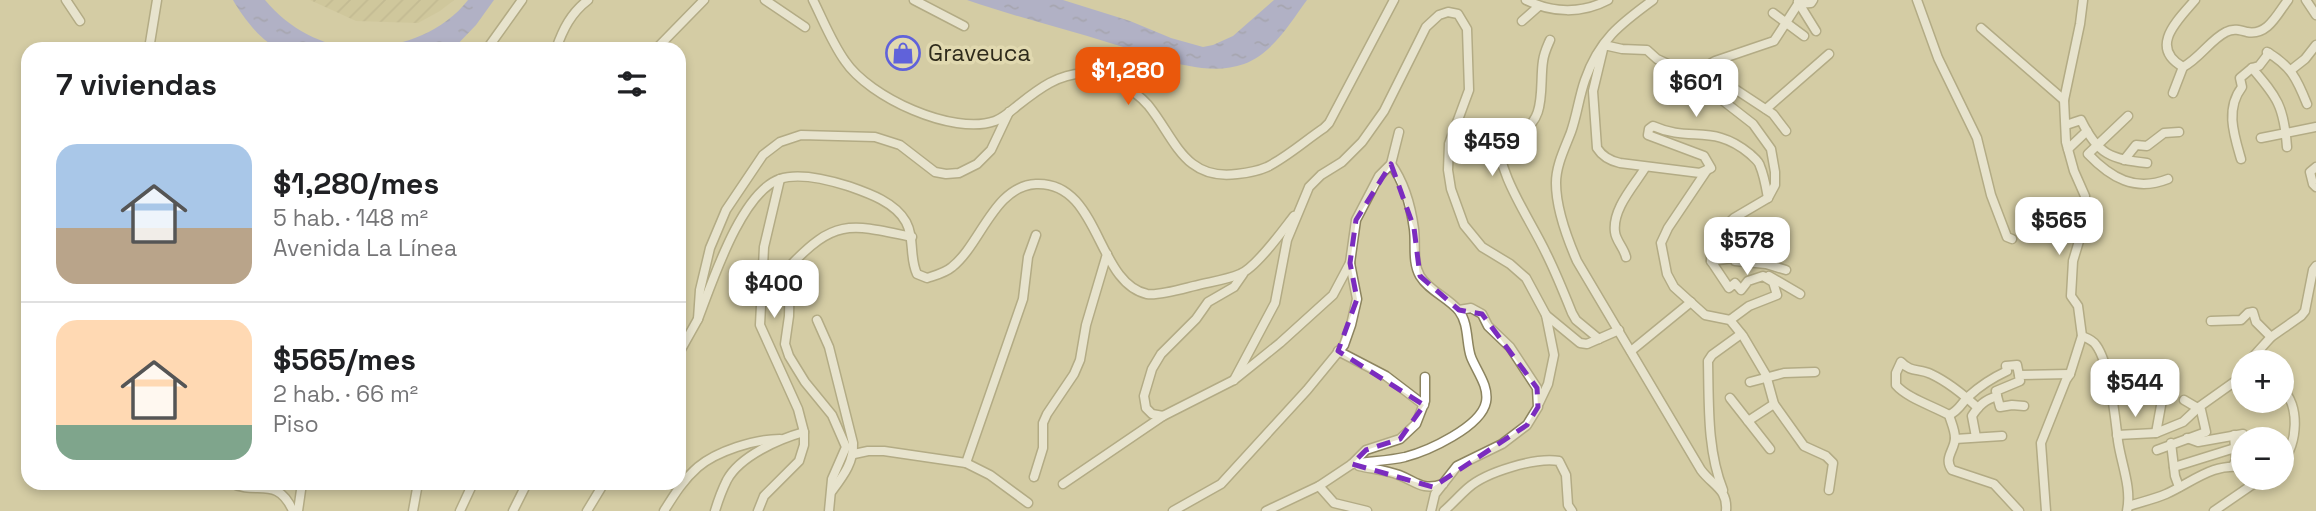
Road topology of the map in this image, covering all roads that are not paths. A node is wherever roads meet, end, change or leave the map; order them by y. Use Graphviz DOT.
graph roads {
  1 [pos="66,0"];
  2 [pos="157,0"];
  3 [pos="522,0"];
  4 [pos="589,0"];
  5 [pos="704,0"];
  6 [pos="765,0"];
  7 [pos="813,0"];
  8 [pos="914,0"];
  9 [pos="1394,0"];
  10 [pos="1526,0"];
  11 [pos="1608,0"];
  12 [pos="1653,0"];
  13 [pos="1813,0"];
  14 [pos="1917,0"];
  15 [pos="2083,0"];
  16 [pos="2195,0"];
  17 [pos="2288,0"];
  18 [pos="2306,0"];
  19 [pos="1798,2"];
  20 [pos="1538,6"];
  21 [pos="1773,13"];
  22 [pos="2316,15"];
  23 [pos="80,21"];
  24 [pos="1521,21"];
  25 [pos="1786,22"];
  26 [pos="964,26"];
  27 [pos="805,27"];
  28 [pos="1981,27"];
  29 [pos="1816,31"];
  30 [pos="1804,36"];
  31 [pos="1550,40"];
  32 [pos="150,42"];
  33 [pos="492,42"];
  34 [pos="558,42"];
  35 [pos="663,42"];
  36 [pos="1604,45"];
  37 [pos="2316,45"];
  38 [pos="1829,54"];
  39 [pos="1670,65"];
  40 [pos="2183,67"];
  41 [pos="2252,68"];
  42 [pos="1706,70"];
  43 [pos="2291,70"];
  44 [pos="2173,93"];
  45 [pos="2064,100"];
  46 [pos="2307,104"];
  47 [pos="1766,109"];
  48 [pos="1009,112"];
  49 [pos="2128,116"];
  50 [pos="2066,125"];
  51 [pos="2316,127"];
  52 [pos="1455,130"];
  53 [pos="1786,131"];
  54 [pos="2087,131"];
  55 [pos="1399,132"];
  56 [pos="2179,132"];
  57 [pos="1498,133"];
  58 [pos="2286,133"];
  59 [pos="2261,138"];
  60 [pos="2097,145"];
  61 [pos="2287,147"];
  62 [pos="2068,149"];
  63 [pos="2241,159"];
  64 [pos="2124,160"];
  65 [pos="2147,163"];
  66 [pos="1391,164"];
  67 [pos="2316,167"];
  68 [pos="1645,168"];
  69 [pos="1707,170"];
  70 [pos="780,179"];
  71 [pos="2168,179"];
  72 [pos="2316,187"];
  73 [pos="1768,198"];
  74 [pos="1300,208"];
  75 [pos="1035,235"];
  76 [pos="912,237"];
  77 [pos="2012,239"];
  78 [pos="1107,254"];
  79 [pos="1626,257"];
  80 [pos="1711,261"];
  81 [pos="1350,263"];
  82 [pos="2316,266"];
  83 [pos="1786,270"];
  84 [pos="1242,274"];
  85 [pos="1763,276"];
  86 [pos="1741,290"];
  87 [pos="1800,294"];
  88 [pos="1691,302"];
  89 [pos="1749,306"];
  90 [pos="1459,310"];
  91 [pos="1546,314"];
  92 [pos="698,319"];
  93 [pos="817,320"];
  94 [pos="1730,320"];
  95 [pos="2211,321"];
  96 [pos="1619,330"];
  97 [pos="1741,334"];
  98 [pos="2082,336"];
  99 [pos="686,337"];
  100 [pos="2271,337"];
  101 [pos="1599,339"];
  102 [pos="2259,350"];
  103 [pos="1338,351"];
  104 [pos="1631,351"];
  105 [pos="2168,367"];
  106 [pos="1815,372"];
  107 [pos="2070,374"];
  108 [pos="2019,375"];
  109 [pos="1425,377"];
  110 [pos="1767,377"];
  111 [pos="1234,380"];
  112 [pos="1751,382"];
  113 [pos="2231,384"];
  114 [pos="1997,396"];
  115 [pos="1730,398"];
  116 [pos="1966,398"];
  117 [pos="2184,400"];
  118 [pos="1774,404"];
  119 [pos="1423,405"];
  120 [pos="2024,406"];
  121 [pos="1538,407"];
  122 [pos="2199,407"];
  123 [pos="1978,408"];
  124 [pos="2293,413"];
  125 [pos="1949,415"];
  126 [pos="1163,416"];
  127 [pos="1748,421"];
  128 [pos="804,432"];
  129 [pos="2156,433"];
  130 [pos="2118,435"];
  131 [pos="2001,436"];
  132 [pos="2231,436"];
  133 [pos="2294,436"];
  134 [pos="1976,437"];
  135 [pos="2187,438"];
  136 [pos="780,439"];
  137 [pos="1955,439"];
  138 [pos="2171,443"];
  139 [pos="1770,449"];
  140 [pos="2231,449"];
  141 [pos="2157,450"];
  142 [pos="854,454"];
  143 [pos="966,464"];
  144 [pos="1352,464"];
  145 [pos="2231,466"];
  146 [pos="2174,467"];
  147 [pos="1034,477"];
  148 [pos="686,480"];
  149 [pos="1063,484"];
  150 [pos="1443,484"];
  151 [pos="1320,486"];
  152 [pos="2179,487"];
  153 [pos="276,490"];
  154 [pos="300,490"];
  155 [pos="417,490"];
  156 [pos="469,490"];
  157 [pos="524,490"];
  158 [pos="600,490"];
  159 [pos="677,490"];
  160 [pos="1829,490"];
  161 [pos="2245,490"];
  162 [pos="831,493"];
  163 [pos="1724,493"];
  164 [pos="1028,503"];
  165 [pos="2128,508"];
  166 [pos="295,511"];
  167 [pos="413,511"];
  168 [pos="460,511"];
  169 [pos="513,511"];
  170 [pos="587,511"];
  171 [pos="664,511"];
  172 [pos="715,511"];
  173 [pos="758,511"];
  174 [pos="829,511"];
  175 [pos="1173,511"];
  176 [pos="1266,511"];
  177 [pos="1367,511"];
  178 [pos="1431,511"];
  179 [pos="1444,511"];
  180 [pos="1572,511"];
  181 [pos="1726,511"];
  182 [pos="2019,511"];
  183 [pos="2046,511"];
  184 [pos="2214,511"];
  1 -- 23 [label="street"];
  2 -- 32 [label="street"];
  3 -- 33 [label="street"];
  4 -- 34 [label="street"];
  5 -- 35 [label="street"];
  6 -- 27 [label="street"];
  7 -- 48 [label="street"];
  8 -- 26 [label="street"];
  9 -- 48 [label="street"];
  10 -- 20 [label="street"];
  11 -- 20 [label="street"];
  12 -- 36 [label="street"];
  13 -- 19 [label="street"];
  14 -- 77 [label="street"];
  15 -- 45 [label="street"];
  16 -- 40 [label="street"];
  17 -- 40 [label="street"];
  18 -- 22 [label="street"];
  19 -- 25 [label="street"];
  19 -- 29 [label="street"];
  20 -- 24 [label="street"];
  21 -- 25 [label="street"];
  25 -- 30 [label="street"];
  25 -- 42 [label="street"];
  28 -- 45 [label="street"];
  31 -- 57 [label="street"];
  36 -- 39 [label="street"];
  36 -- 68 [label="street"];
  36 -- 96 [label="street"];
  37 -- 43 [label="street"];
  38 -- 47 [label="street"];
  40 -- 44 [label="street"];
  41 -- 43 [label="street"];
  41 -- 58 [label="street"];
  41 -- 63 [label="street"];
  42 -- 47 [label="street"];
  42 -- 73 [label="street"];
  43 -- 46 [label="street"];
  45 -- 50 [label="street"];
  47 -- 53 [label="street"];
  48 -- 92 [label="street"];
  49 -- 60 [label="street"];
  50 -- 54 [label="street"];
  50 -- 62 [label="street"];
  51 -- 58 [label="street"];
  52 -- 57 [label="street"];
  52 -- 74 [label="street"];
  52 -- 91 [label="street"];
  54 -- 60 [label="street"];
  54 -- 62 [label="street"];
  55 -- 66 [label="street"];
  56 -- 64 [label="street"];
  57 -- 101 [label="street"];
  58 -- 59 [label="street"];
  58 -- 61 [label="street"];
  60 -- 64 [label="street"];
  60 -- 71 [label="street"];
  62 -- 98 [label="street"];
  64 -- 65 [label="street"];
  66 -- 81 [label="street"];
  66 -- 90 [label="street"];
  67 -- 72 [label="street"];
  68 -- 69 [label="street"];
  68 -- 79 [label="street"];
  69 -- 73 [label="street"];
  69 -- 88 [label="street"];
  70 -- 76 [label="street"];
  70 -- 92 [label="street"];
  70 -- 128 [label="street"];
  73 -- 80 [label="street"];
  74 -- 84 [label="street"];
  74 -- 111 [label="street"];
  75 -- 143 [label="street"];
  76 -- 78 [label="street"];
  76 -- 162 [label="street"];
  78 -- 84 [label="street"];
  78 -- 147 [label="street"];
  80 -- 83 [label="street"];
  80 -- 86 [label="street"];
  81 -- 103 [label="street"];
  81 -- 111 [label="street"];
  82 -- 100 [label="street"];
  84 -- 126 [label="street"];
  85 -- 86 [label="street"];
  85 -- 87 [label="street"];
  85 -- 89 [label="street"];
  86 -- 89 [label="street"];
  88 -- 94 [label="street"];
  88 -- 104 [label="street"];
  89 -- 94 [label="street"];
  90 -- 121 [label="street"];
  90 -- 144 [label="street"];
  91 -- 101 [label="street"];
  91 -- 121 [label="street"];
  92 -- 99 [label="street"];
  93 -- 142 [label="street"];
  94 -- 97 [label="street"];
  95 -- 100 [label="street"];
  96 -- 101 [label="street"];
  96 -- 104 [label="street"];
  97 -- 110 [label="street"];
  97 -- 163 [label="street"];
  98 -- 107 [label="street"];
  98 -- 130 [label="street"];
  100 -- 102 [label="street"];
  103 -- 119 [label="street"];
  103 -- 175 [label="street"];
  104 -- 163 [label="street"];
  105 -- 129 [label="street"];
  106 -- 110 [label="street"];
  107 -- 108 [label="street"];
  107 -- 183 [label="street"];
  108 -- 114 [label="street"];
  108 -- 116 [label="street"];
  109 -- 119 [label="street"];
  110 -- 112 [label="street"];
  110 -- 118 [label="street"];
  111 -- 126 [label="street"];
  113 -- 122 [label="street"];
  114 -- 120 [label="street"];
  114 -- 123 [label="street"];
  115 -- 127 [label="street"];
  116 -- 123 [label="street"];
  116 -- 125 [label="street"];
  116 -- 125 [label="street"];
  117 -- 122 [label="street"];
  118 -- 127 [label="street"];
  118 -- 160 [label="street"];
  119 -- 144 [label="street"];
  121 -- 150 [label="street"];
  122 -- 129 [label="street"];
  122 -- 135 [label="street"];
  123 -- 134 [label="street"];
  124 -- 133 [label="street"];
  125 -- 137 [label="street"];
  126 -- 149 [label="street"];
  127 -- 139 [label="street"];
  128 -- 136 [label="street"];
  128 -- 173 [label="street"];
  129 -- 130 [label="street"];
  130 -- 165 [label="street"];
  131 -- 134 [label="street"];
  132 -- 135 [label="street"];
  134 -- 137 [label="street"];
  135 -- 138 [label="street"];
  136 -- 148 [label="street"];
  136 -- 172 [label="street"];
  137 -- 182 [label="street"];
  138 -- 141 [label="street"];
  138 -- 146 [label="street"];
  140 -- 146 [label="street"];
  142 -- 143 [label="street"];
  142 -- 162 [label="street"];
  143 -- 164 [label="street"];
  144 -- 150 [label="street"];
  144 -- 151 [label="street"];
  145 -- 152 [label="street"];
  146 -- 152 [label="street"];
  150 -- 178 [label="street"];
  151 -- 176 [label="street"];
  151 -- 177 [label="street"];
  152 -- 165 [label="street"];
  153 -- 166 [label="street"];
  154 -- 166 [label="street"];
  155 -- 167 [label="street"];
  156 -- 168 [label="street"];
  157 -- 169 [label="street"];
  158 -- 170 [label="street"];
  159 -- 171 [label="street"];
  161 -- 184 [label="street"];
  162 -- 174 [label="street"];
  163 -- 181 [label="street"];
  179 -- 180 [label="street"];
}
